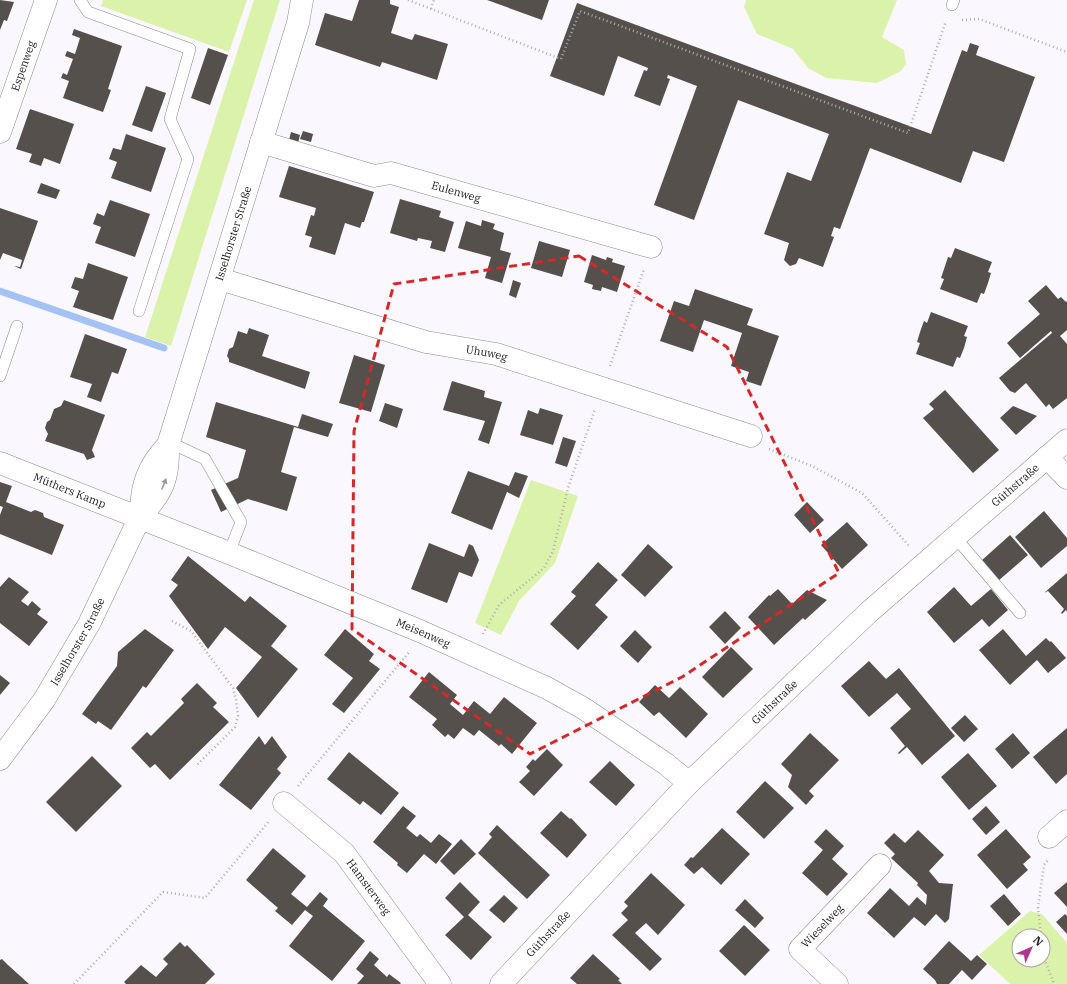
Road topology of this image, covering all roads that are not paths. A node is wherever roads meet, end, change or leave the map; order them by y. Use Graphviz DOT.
graph roads {
  1 [pos="46,0"];
  2 [pos="80,0"];
  3 [pos="302,0"];
  4 [pos="310,0"];
  5 [pos="298,23"];
  6 [pos="0,132"];
  7 [pos="260,142"];
  8 [pos="651,247"];
  9 [pos="220,279"];
  10 [pos="139,311"];
  11 [pos="17,326"];
  12 [pos="0,376"];
  13 [pos="751,436"];
  14 [pos="1067,440"];
  15 [pos="169,444"];
  16 [pos="1047,457"];
  17 [pos="0,463"];
  18 [pos="1067,478"];
  19 [pos="141,517"];
  20 [pos="955,537"];
  21 [pos="229,553"];
  22 [pos="1020,613"];
  23 [pos="0,759"];
  24 [pos="689,783"];
  25 [pos="284,803"];
  26 [pos="1067,821"];
  27 [pos="1049,837"];
  28 [pos="880,865"];
  29 [pos="440,984"];
  30 [pos="501,984"];
  31 [pos="837,984"];
  1 -- 6 [label="street, Espenweg"];
  2 -- 10 [label="lane"];
  3 -- 5 [label="street, Isselhorster Straße"];
  4 -- 5 [label="street, Isselhorster Straße"];
  5 -- 7 [label="street, Isselhorster Straße"];
  7 -- 8 [label="street, Eulenweg"];
  7 -- 9 [label="street, Isselhorster Straße"];
  9 -- 13 [label="street, Uhuweg"];
  9 -- 15 [label="street, Isselhorster Straße"];
  11 -- 12 [label="lane"];
  14 -- 16 [label="street, Güthstraße"];
  15 -- 19 [label="street, Isselhorster Straße"];
  15 -- 21 [label="lane"];
  16 -- 18 [label="street"];
  16 -- 20 [label="street, Güthstraße"];
  17 -- 19 [label="street, Müthers Kamp"];
  19 -- 21 [label="street, Meisenweg"];
  19 -- 23 [label="street, Isselhorster Straße"];
  20 -- 22 [label="lane"];
  20 -- 24 [label="street, Güthstraße"];
  21 -- 24 [label="street, Meisenweg"];
  24 -- 30 [label="street, Güthstraße"];
  25 -- 29 [label="street, Hamsterweg"];
  26 -- 27 [label="street"];
  28 -- 31 [label="street, Wieselweg"];
}
